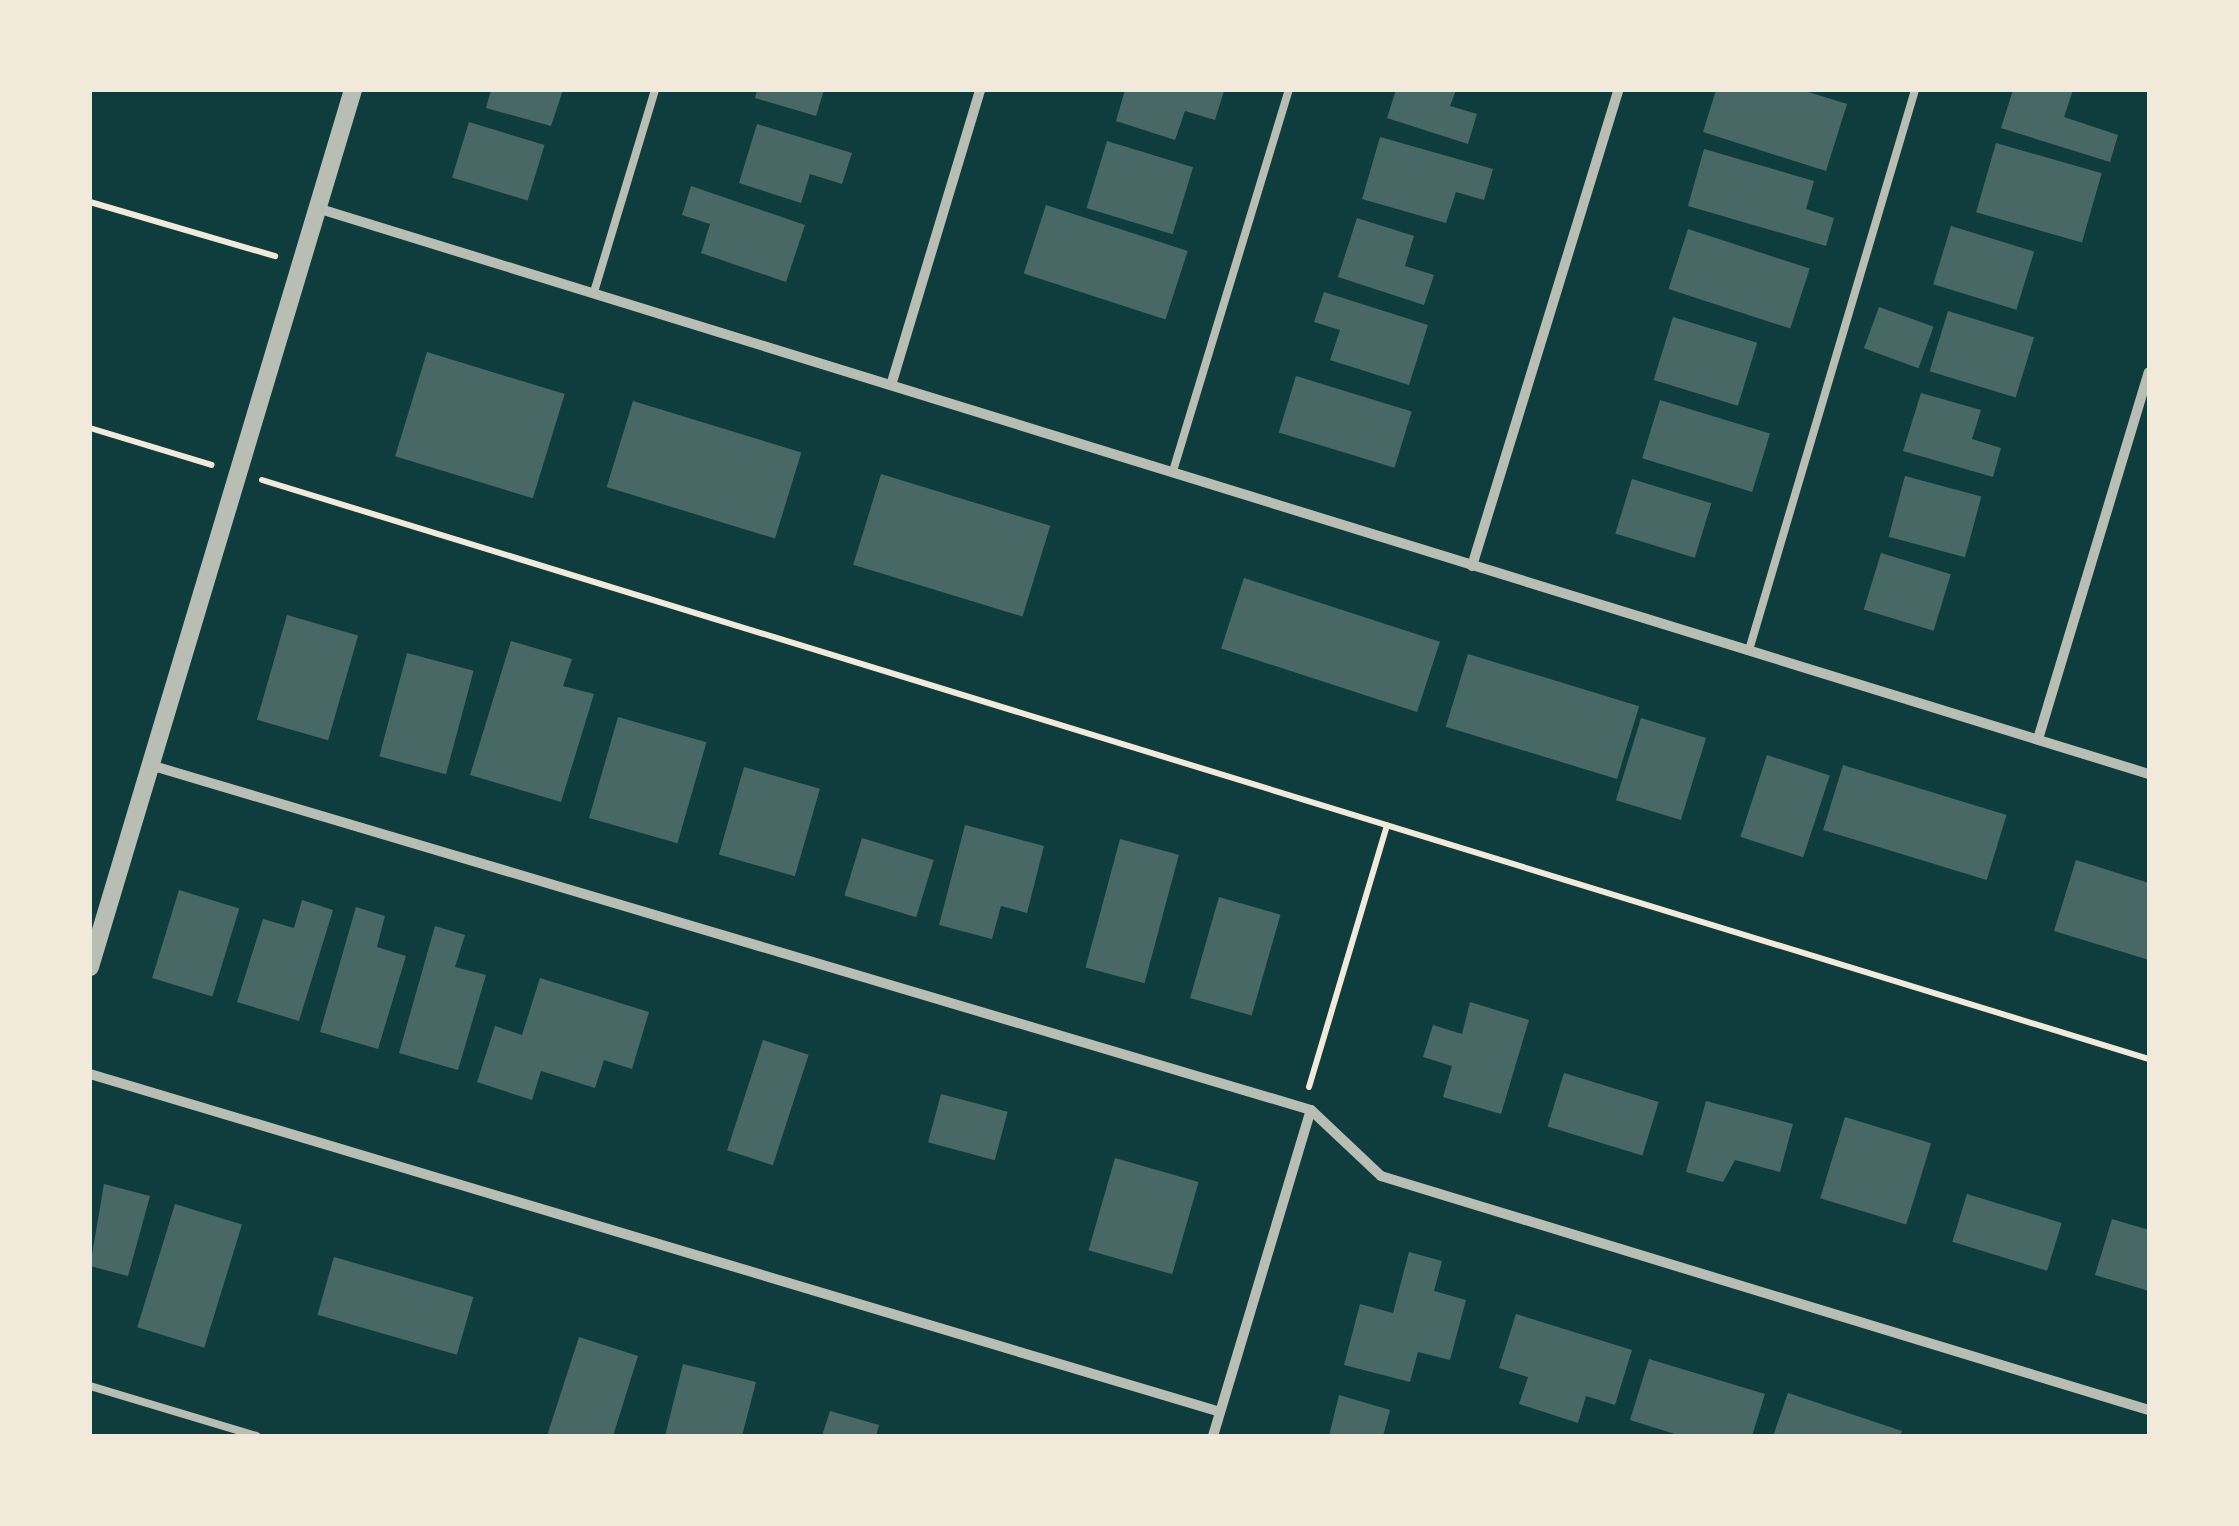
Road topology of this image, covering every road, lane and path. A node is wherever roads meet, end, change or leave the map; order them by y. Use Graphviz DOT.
graph roads {
  1 [pos="353,90"];
  2 [pos="654,90"];
  3 [pos="980,90"];
  4 [pos="1290,90"];
  5 [pos="1618,90"];
  6 [pos="1915,90"];
  7 [pos="90,202"];
  8 [pos="318,208"];
  9 [pos="301,263"];
  10 [pos="594,292"];
  11 [pos="2149,372"];
  12 [pos="892,382"];
  13 [pos="90,428"];
  14 [pos="192,459"];
  15 [pos="1173,471"];
  16 [pos="278,485"];
  17 [pos="1472,566"];
  18 [pos="1749,650"];
  19 [pos="2038,739"];
  20 [pos="150,765"];
  21 [pos="2149,774"];
  22 [pos="1387,825"];
  23 [pos="90,967"];
  24 [pos="2149,1059"];
  25 [pos="90,1074"];
  26 [pos="1307,1109"];
  27 [pos="90,1386"];
  28 [pos="2149,1410"];
  29 [pos="1220,1412"];
  30 [pos="257,1436"];
  31 [pos="1214,1436"];
  1 -- 8 [label="street"];
  2 -- 10 [label="lane"];
  3 -- 12 [label="street"];
  4 -- 15 [label="lane"];
  5 -- 17 [label="street"];
  6 -- 18 [label="lane"];
  7 -- 9 [label="path"];
  8 -- 9 [label="street"];
  8 -- 10 [label="street"];
  9 -- 20 [label="street"];
  10 -- 12 [label="street"];
  11 -- 19 [label="street"];
  12 -- 15 [label="street"];
  13 -- 14 [label="path"];
  15 -- 17 [label="street"];
  16 -- 22 [label="path"];
  17 -- 18 [label="street"];
  18 -- 19 [label="street"];
  19 -- 21 [label="street"];
  20 -- 23 [label="street"];
  20 -- 26 [label="street"];
  22 -- 24 [label="path"];
  22 -- 26 [label="path"];
  25 -- 29 [label="street"];
  26 -- 28 [label="street"];
  26 -- 29 [label="street"];
  27 -- 30 [label="lane"];
  29 -- 31 [label="street"];
}
